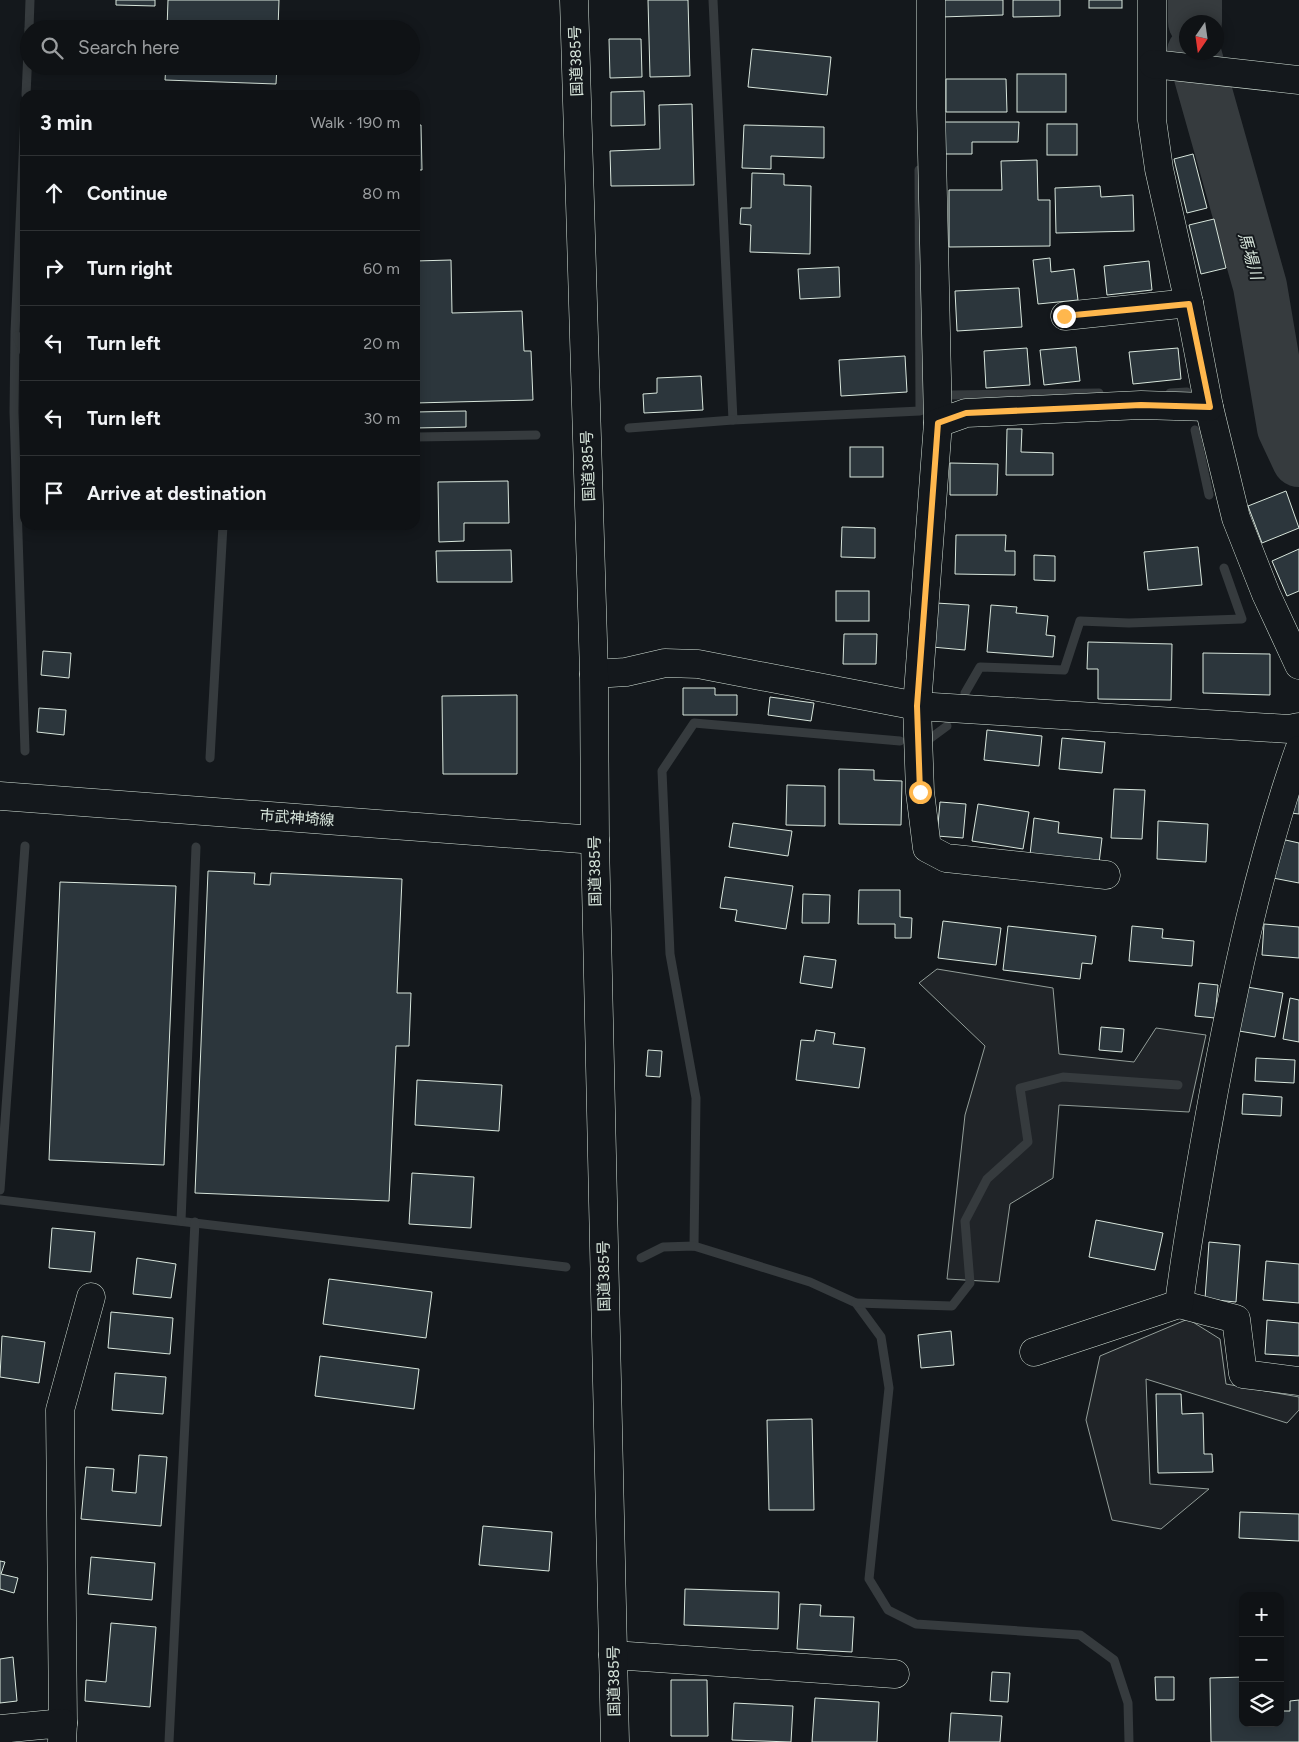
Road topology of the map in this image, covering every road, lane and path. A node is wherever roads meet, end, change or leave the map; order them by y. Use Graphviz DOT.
graph roads {
  1 [pos="574,0"];
  2 [pos="931,0"];
  3 [pos="1152,0"];
  4 [pos="1153,64"];
  5 [pos="1299,80"];
  6 [pos="1189,304"];
  7 [pos="1064,316"];
  8 [pos="1210,407"];
  9 [pos="938,423"];
  10 [pos="1299,665"];
  11 [pos="594,674"];
  12 [pos="917,706"];
  13 [pos="1299,727"];
  14 [pos="1299,750"];
  15 [pos="0,796"];
  16 [pos="594,840"];
  17 [pos="1106,875"];
  18 [pos="91,1297"];
  19 [pos="1178,1304"];
  20 [pos="1034,1352"];
  21 [pos="1299,1381"];
  22 [pos="613,1655"];
  23 [pos="895,1674"];
  24 [pos="0,1730"];
  25 [pos="62,1733"];
  26 [pos="615,1742"];
  1 -- 11 [label="main road, 国道385号"];
  2 -- 9 [label="main road"];
  3 -- 4 [label="main road"];
  4 -- 5 [label="main road"];
  4 -- 6 [label="main road"];
  6 -- 7 [label="main road"];
  6 -- 8 [label="main road"];
  8 -- 9 [label="main road"];
  8 -- 10 [label="main road"];
  9 -- 12 [label="main road"];
  11 -- 12 [label="main road"];
  11 -- 16 [label="main road, 国道385号"];
  12 -- 13 [label="main road"];
  12 -- 17 [label="main road"];
  14 -- 19 [label="main road"];
  15 -- 16 [label="main road, 市武神埼線"];
  16 -- 22 [label="main road, 国道385号"];
  18 -- 25 [label="main road"];
  19 -- 20 [label="main road"];
  19 -- 21 [label="main road"];
  22 -- 23 [label="main road"];
  22 -- 26 [label="main road, 国道385号"];
  24 -- 25 [label="main road"];
}
